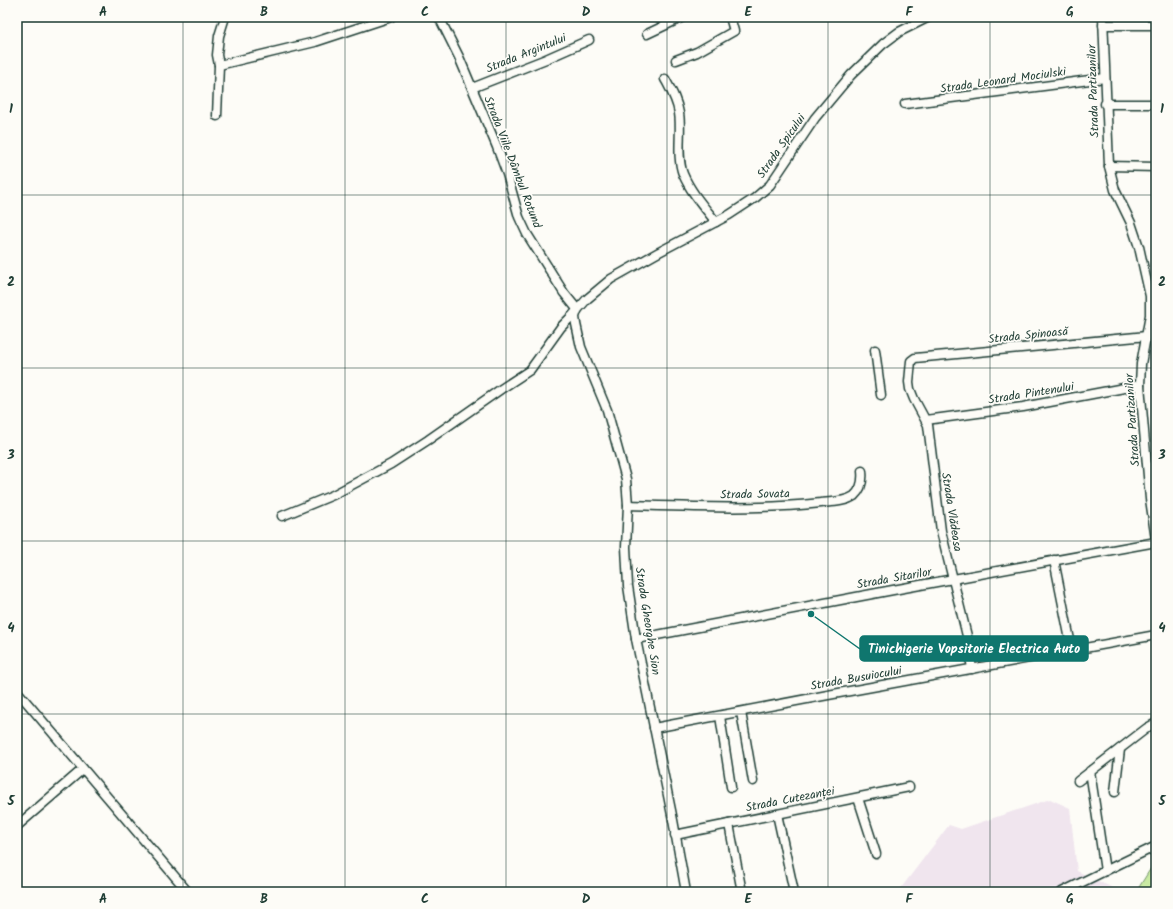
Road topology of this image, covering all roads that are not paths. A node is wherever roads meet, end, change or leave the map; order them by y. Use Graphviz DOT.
graph roads {
  1 [pos="225,17"];
  2 [pos="391,17"];
  3 [pos="439,17"];
  4 [pos="682,17"];
  5 [pos="730,17"];
  6 [pos="929,17"];
  7 [pos="1103,21"];
  8 [pos="1156,25"];
  9 [pos="647,34"];
  10 [pos="589,40"];
  11 [pos="676,60"];
  12 [pos="219,65"];
  13 [pos="1105,78"];
  14 [pos="665,79"];
  15 [pos="472,88"];
  16 [pos="905,104"];
  17 [pos="1105,104"];
  18 [pos="1156,104"];
  19 [pos="217,116"];
  20 [pos="1109,166"];
  21 [pos="1156,167"];
  22 [pos="716,222"];
  23 [pos="577,309"];
  24 [pos="1152,324"];
  25 [pos="1147,336"];
  26 [pos="875,350"];
  27 [pos="912,360"];
  28 [pos="1140,385"];
  29 [pos="880,395"];
  30 [pos="926,420"];
  31 [pos="862,471"];
  32 [pos="628,505"];
  33 [pos="282,516"];
  34 [pos="1155,527"];
  35 [pos="1156,541"];
  36 [pos="1054,560"];
  37 [pos="953,580"];
  38 [pos="1156,635"];
  39 [pos="636,639"];
  40 [pos="1072,650"];
  41 [pos="972,669"];
  42 [pos="17,691"];
  43 [pos="740,712"];
  44 [pos="720,716"];
  45 [pos="1156,723"];
  46 [pos="654,728"];
  47 [pos="1120,749"];
  48 [pos="83,769"];
  49 [pos="1090,771"];
  50 [pos="753,781"];
  51 [pos="1078,781"];
  52 [pos="731,787"];
  53 [pos="909,787"];
  54 [pos="1115,792"];
  55 [pos="858,798"];
  56 [pos="777,814"];
  57 [pos="729,824"];
  58 [pos="17,826"];
  59 [pos="676,835"];
  60 [pos="1156,846"];
  61 [pos="876,854"];
  62 [pos="1105,870"];
  63 [pos="188,892"];
  64 [pos="686,892"];
  65 [pos="742,892"];
  66 [pos="794,892"];
  67 [pos="1062,892"];
  1 -- 12 [label="street"];
  2 -- 12 [label="street"];
  3 -- 15 [label="street, Strada Viile Dâmbul Rotund"];
  4 -- 9 [label="street"];
  5 -- 11 [label="street"];
  6 -- 22 [label="street, Strada Spicului"];
  7 -- 8 [label="street"];
  7 -- 13 [label="street, Strada Partizanilor"];
  10 -- 15 [label="street, Strada Argintului"];
  12 -- 19 [label="street"];
  13 -- 16 [label="street, Strada Leonard Mociulski"];
  13 -- 17 [label="street, Strada Partizanilor"];
  14 -- 22 [label="street"];
  15 -- 23 [label="street, Strada Viile Dâmbul Rotund"];
  17 -- 18 [label="street"];
  17 -- 20 [label="street, Strada Partizanilor"];
  20 -- 21 [label="street"];
  20 -- 24 [label="street, Strada Partizanilor"];
  22 -- 23 [label="street, Strada Spicului"];
  23 -- 32 [label="street, Strada Gheorghe Sion"];
  23 -- 33 [label="street, Strada Spicului"];
  24 -- 25 [label="street, Strada Partizanilor"];
  25 -- 27 [label="street, Strada Spinoasă"];
  25 -- 28 [label="street, Strada Partizanilor"];
  26 -- 29 [label="street"];
  27 -- 30 [label="street, Strada Vlădeasa"];
  28 -- 30 [label="street, Strada Pintenului"];
  28 -- 34 [label="street, Strada Partizanilor"];
  30 -- 37 [label="street, Strada Vlădeasa"];
  31 -- 32 [label="street, Strada Sovata"];
  32 -- 39 [label="street, Strada Gheorghe Sion"];
  34 -- 35 [label="street, Strada Partizanilor"];
  35 -- 36 [label="street, Strada Sitarilor"];
  36 -- 37 [label="street, Strada Sitarilor"];
  36 -- 40 [label="street"];
  37 -- 39 [label="street, Strada Sitarilor"];
  37 -- 41 [label="street, Strada Vlădeasa"];
  38 -- 40 [label="street, Strada Busuiocului"];
  39 -- 46 [label="street, Strada Gheorghe Sion"];
  40 -- 41 [label="street, Strada Busuiocului"];
  41 -- 43 [label="street, Strada Busuiocului"];
  42 -- 48 [label="street"];
  43 -- 44 [label="street, Strada Busuiocului"];
  43 -- 50 [label="street"];
  44 -- 46 [label="street, Strada Busuiocului"];
  44 -- 52 [label="street"];
  45 -- 47 [label="street"];
  46 -- 59 [label="street, Strada Gheorghe Sion"];
  47 -- 49 [label="street"];
  47 -- 54 [label="street"];
  48 -- 58 [label="street"];
  48 -- 63 [label="street"];
  49 -- 51 [label="street"];
  49 -- 62 [label="street"];
  53 -- 55 [label="street, Strada Cutezanței"];
  55 -- 56 [label="street, Strada Cutezanței"];
  55 -- 61 [label="street"];
  56 -- 57 [label="street, Strada Cutezanței"];
  56 -- 66 [label="street"];
  57 -- 59 [label="street, Strada Cutezanței"];
  57 -- 65 [label="street"];
  59 -- 64 [label="street, Strada Gheorghe Sion"];
  60 -- 62 [label="street"];
  62 -- 67 [label="street"];
}
